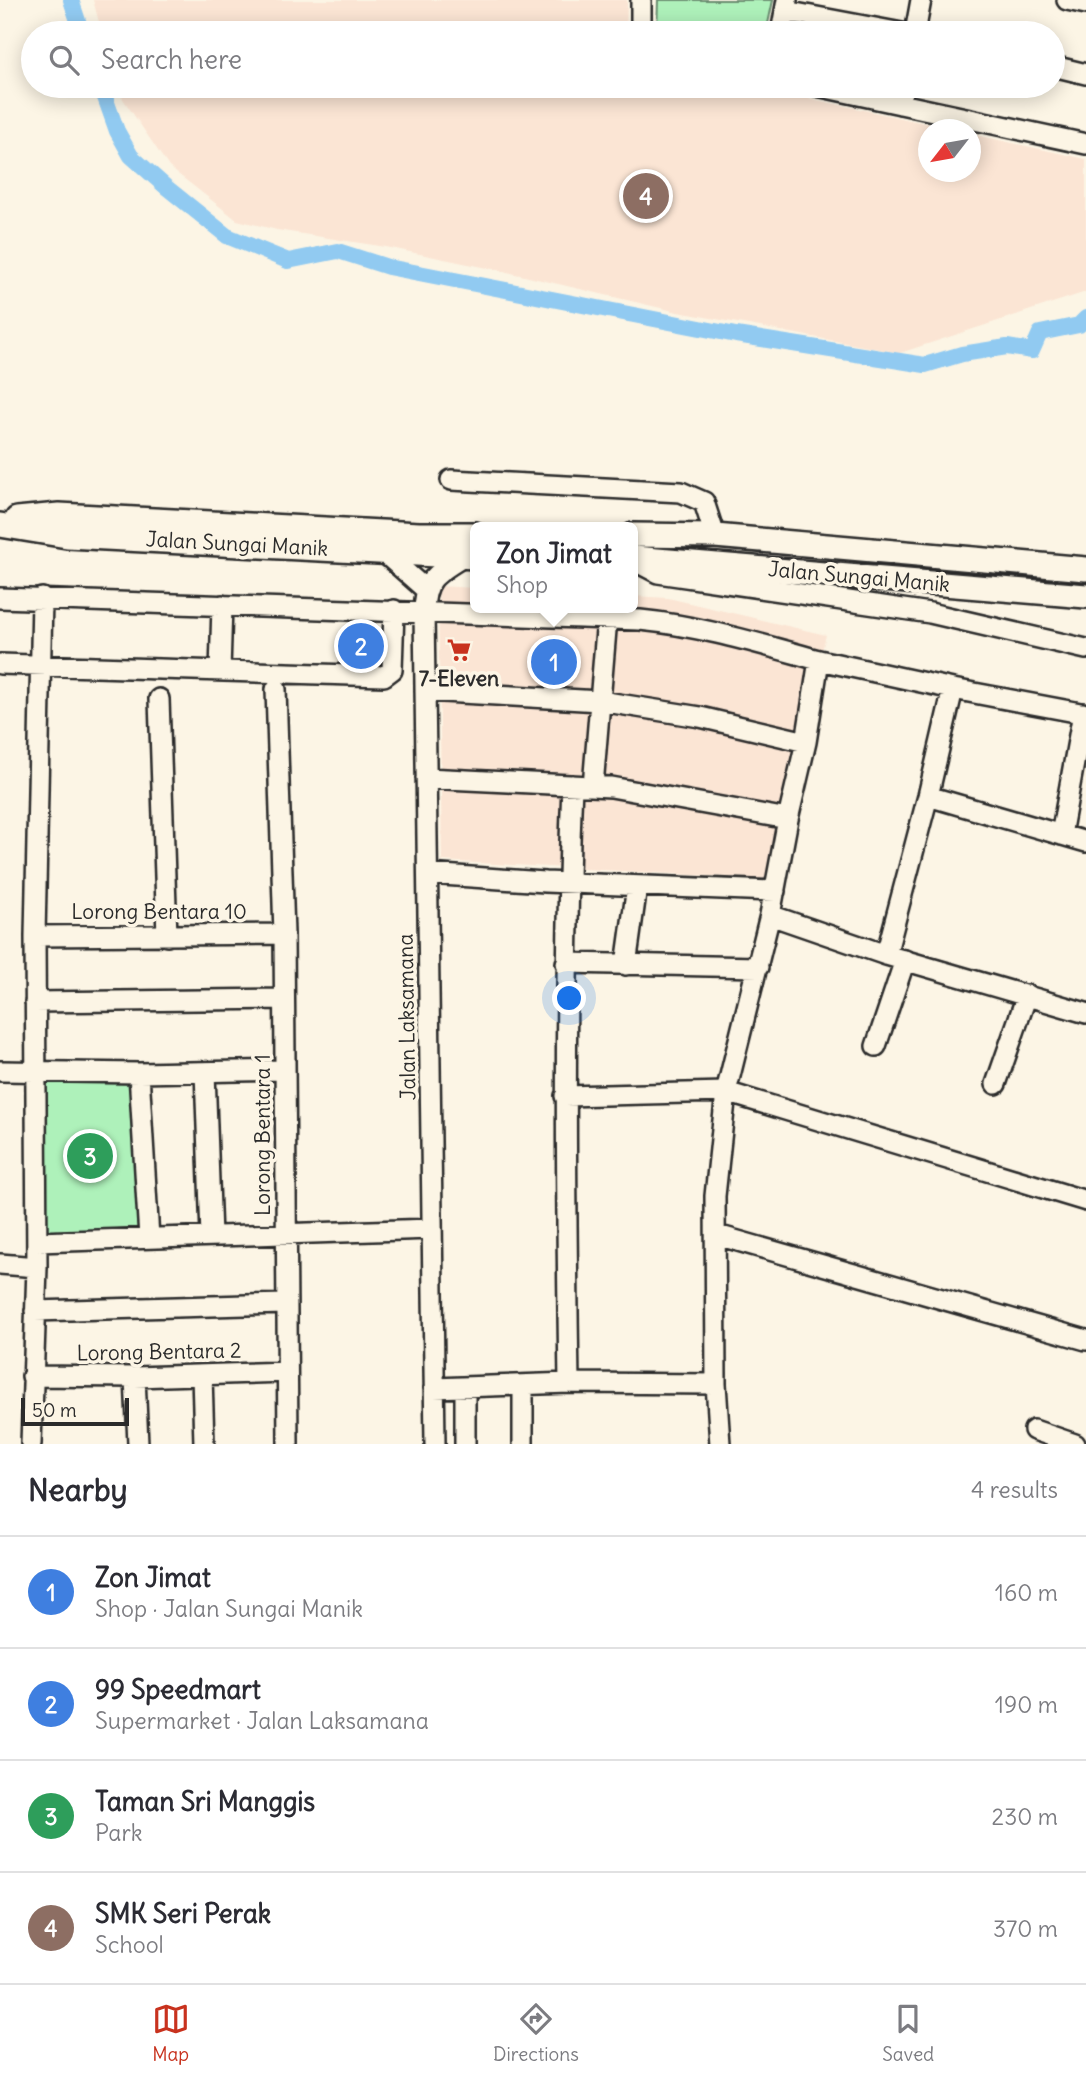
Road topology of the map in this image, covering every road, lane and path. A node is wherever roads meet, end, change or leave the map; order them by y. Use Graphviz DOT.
graph roads {
  1 [pos="641,0"];
  2 [pos="921,0"];
  3 [pos="1067,0"];
  4 [pos="1086,4"];
  5 [pos="786,5"];
  6 [pos="640,21"];
  7 [pos="852,21"];
  8 [pos="917,21"];
  9 [pos="1065,69"];
  10 [pos="1086,74"];
  11 [pos="913,98"];
  12 [pos="1086,144"];
  13 [pos="451,480"];
  14 [pos="0,523"];
  15 [pos="470,534"];
  16 [pos="638,535"];
  17 [pos="715,536"];
  18 [pos="382,551"];
  19 [pos="469,556"];
  20 [pos="638,559"];
  21 [pos="638,562"];
  22 [pos="1086,569"];
  23 [pos="425,589"];
  24 [pos="1086,596"];
  25 [pos="0,598"];
  26 [pos="42,598"];
  27 [pos="222,605"];
  28 [pos="394,610"];
  29 [pos="424,611"];
  30 [pos="470,613"];
  31 [pos="476,613"];
  32 [pos="607,618"];
  33 [pos="1086,649"];
  34 [pos="819,660"];
  35 [pos="0,664"];
  36 [pos="41,664"];
  37 [pos="220,671"];
  38 [pos="276,689"];
  39 [pos="953,689"];
  40 [pos="425,691"];
  41 [pos="159,699"];
  42 [pos="600,701"];
  43 [pos="1085,714"];
  44 [pos="806,742"];
  45 [pos="426,778"];
  46 [pos="572,785"];
  47 [pos="593,786"];
  48 [pos="928,796"];
  49 [pos="788,819"];
  50 [pos="1061,835"];
  51 [pos="1086,842"];
  52 [pos="428,874"];
  53 [pos="569,883"];
  54 [pos="637,886"];
  55 [pos="775,891"];
  56 [pos="770,915"];
  57 [pos="284,934"];
  58 [pos="35,936"];
  59 [pos="167,936"];
  60 [pos="896,958"];
  61 [pos="566,963"];
  62 [pos="626,965"];
  63 [pos="758,967"];
  64 [pos="1027,995"];
  65 [pos="284,999"];
  66 [pos="35,1002"];
  67 [pos="1086,1013"];
  68 [pos="876,1046"];
  69 [pos="35,1070"];
  70 [pos="285,1070"];
  71 [pos="0,1071"];
  72 [pos="205,1072"];
  73 [pos="139,1073"];
  74 [pos="996,1084"];
  75 [pos="726,1092"];
  76 [pos="565,1096"];
  77 [pos="1086,1201"];
  78 [pos="432,1229"];
  79 [pos="286,1234"];
  80 [pos="717,1235"];
  81 [pos="211,1236"];
  82 [pos="149,1238"];
  83 [pos="37,1241"];
  84 [pos="0,1264"];
  85 [pos="37,1267"];
  86 [pos="286,1304"];
  87 [pos="35,1311"];
  88 [pos="1086,1340"];
  89 [pos="287,1372"];
  90 [pos="202,1375"];
  91 [pos="32,1376"];
  92 [pos="135,1377"];
  93 [pos="569,1383"];
  94 [pos="716,1384"];
  95 [pos="523,1385"];
  96 [pos="465,1387"];
  97 [pos="435,1388"];
  98 [pos="1034,1430"];
  99 [pos="31,1444"];
  100 [pos="138,1444"];
  101 [pos="204,1444"];
  102 [pos="288,1444"];
  103 [pos="435,1444"];
  104 [pos="465,1444"];
  105 [pos="523,1444"];
  106 [pos="720,1444"];
  107 [pos="1075,1444"];
  1 -- 6 [label="street"];
  2 -- 8 [label="street"];
  3 -- 4 [label="street"];
  5 -- 7 [label="street"];
  9 -- 10 [label="street"];
  11 -- 12 [label="street"];
  13 -- 17 [label="street"];
  14 -- 15 [label="main road, Jalan Sungai Manik"];
  14 -- 18 [label="main road, Jalan Sungai Manik"];
  16 -- 17 [label="main road, Jalan Sungai Manik"];
  17 -- 22 [label="main road, Jalan Sungai Manik"];
  18 -- 19 [label="main road, Jalan Sungai Manik"];
  18 -- 23 [label="street"];
  19 -- 23 [label="street"];
  20 -- 24 [label="main road, Jalan Sungai Manik"];
  21 -- 33 [label="street"];
  23 -- 29 [label="street, Jalan Laksamana"];
  25 -- 26 [label="street"];
  26 -- 27 [label="street"];
  26 -- 36 [label="street"];
  27 -- 28 [label="street"];
  27 -- 37 [label="street"];
  28 -- 29 [label="street"];
  28 -- 37 [label="street"];
  29 -- 30 [label="street"];
  29 -- 40 [label="street, Jalan Laksamana"];
  31 -- 32 [label="street"];
  32 -- 34 [label="street"];
  32 -- 42 [label="street"];
  34 -- 39 [label="street"];
  34 -- 44 [label="street"];
  35 -- 36 [label="street"];
  36 -- 37 [label="street"];
  36 -- 58 [label="street"];
  38 -- 57 [label="street, Lorong Bentara 1"];
  39 -- 43 [label="street"];
  39 -- 48 [label="street"];
  40 -- 42 [label="street"];
  40 -- 45 [label="street, Jalan Laksamana"];
  41 -- 59 [label="street"];
  42 -- 44 [label="street"];
  42 -- 47 [label="street"];
  43 -- 50 [label="street"];
  44 -- 49 [label="street"];
  45 -- 46 [label="street"];
  45 -- 52 [label="street, Jalan Laksamana"];
  46 -- 47 [label="street"];
  46 -- 53 [label="street"];
  47 -- 49 [label="street"];
  48 -- 50 [label="street"];
  48 -- 60 [label="street"];
  49 -- 55 [label="street"];
  50 -- 51 [label="street"];
  52 -- 53 [label="street"];
  52 -- 78 [label="street, Jalan Laksamana"];
  53 -- 54 [label="street"];
  53 -- 61 [label="street"];
  54 -- 55 [label="street"];
  54 -- 62 [label="street"];
  55 -- 56 [label="street"];
  56 -- 60 [label="street"];
  56 -- 63 [label="street"];
  57 -- 59 [label="street, Lorong Bentara 10"];
  57 -- 65 [label="street, Lorong Bentara 1"];
  58 -- 59 [label="street, Lorong Bentara 10"];
  58 -- 66 [label="street"];
  60 -- 64 [label="street"];
  60 -- 68 [label="street"];
  61 -- 62 [label="street"];
  61 -- 76 [label="street"];
  62 -- 63 [label="street"];
  63 -- 75 [label="street"];
  64 -- 67 [label="street"];
  64 -- 74 [label="street"];
  65 -- 66 [label="street"];
  65 -- 70 [label="street, Lorong Bentara 1"];
  66 -- 69 [label="street"];
  69 -- 71 [label="street"];
  69 -- 73 [label="street"];
  69 -- 83 [label="street"];
  70 -- 72 [label="street"];
  70 -- 79 [label="street, Lorong Bentara 1"];
  72 -- 73 [label="street"];
  72 -- 81 [label="street"];
  73 -- 82 [label="street"];
  75 -- 76 [label="street"];
  75 -- 77 [label="street"];
  75 -- 80 [label="street"];
  76 -- 93 [label="street"];
  78 -- 79 [label="street"];
  78 -- 97 [label="street, Jalan Laksamana"];
  79 -- 81 [label="street"];
  79 -- 86 [label="street, Lorong Bentara 1"];
  80 -- 88 [label="street"];
  80 -- 94 [label="street"];
  81 -- 82 [label="street"];
  82 -- 83 [label="street"];
  83 -- 85 [label="street"];
  84 -- 85 [label="street"];
  85 -- 87 [label="street"];
  86 -- 87 [label="street"];
  86 -- 89 [label="street, Lorong Bentara 1"];
  87 -- 91 [label="street"];
  89 -- 90 [label="street, Lorong Bentara 2"];
  89 -- 102 [label="street, Lorong Bentara 1"];
  90 -- 92 [label="street, Lorong Bentara 2"];
  90 -- 101 [label="street"];
  91 -- 92 [label="street, Lorong Bentara 2"];
  91 -- 99 [label="street"];
  92 -- 100 [label="street"];
  93 -- 94 [label="street"];
  93 -- 95 [label="street"];
  94 -- 106 [label="street"];
  95 -- 96 [label="street"];
  95 -- 105 [label="street"];
  96 -- 97 [label="street"];
  96 -- 104 [label="street"];
  97 -- 103 [label="street, Jalan Laksamana"];
  98 -- 107 [label="street"];
}
